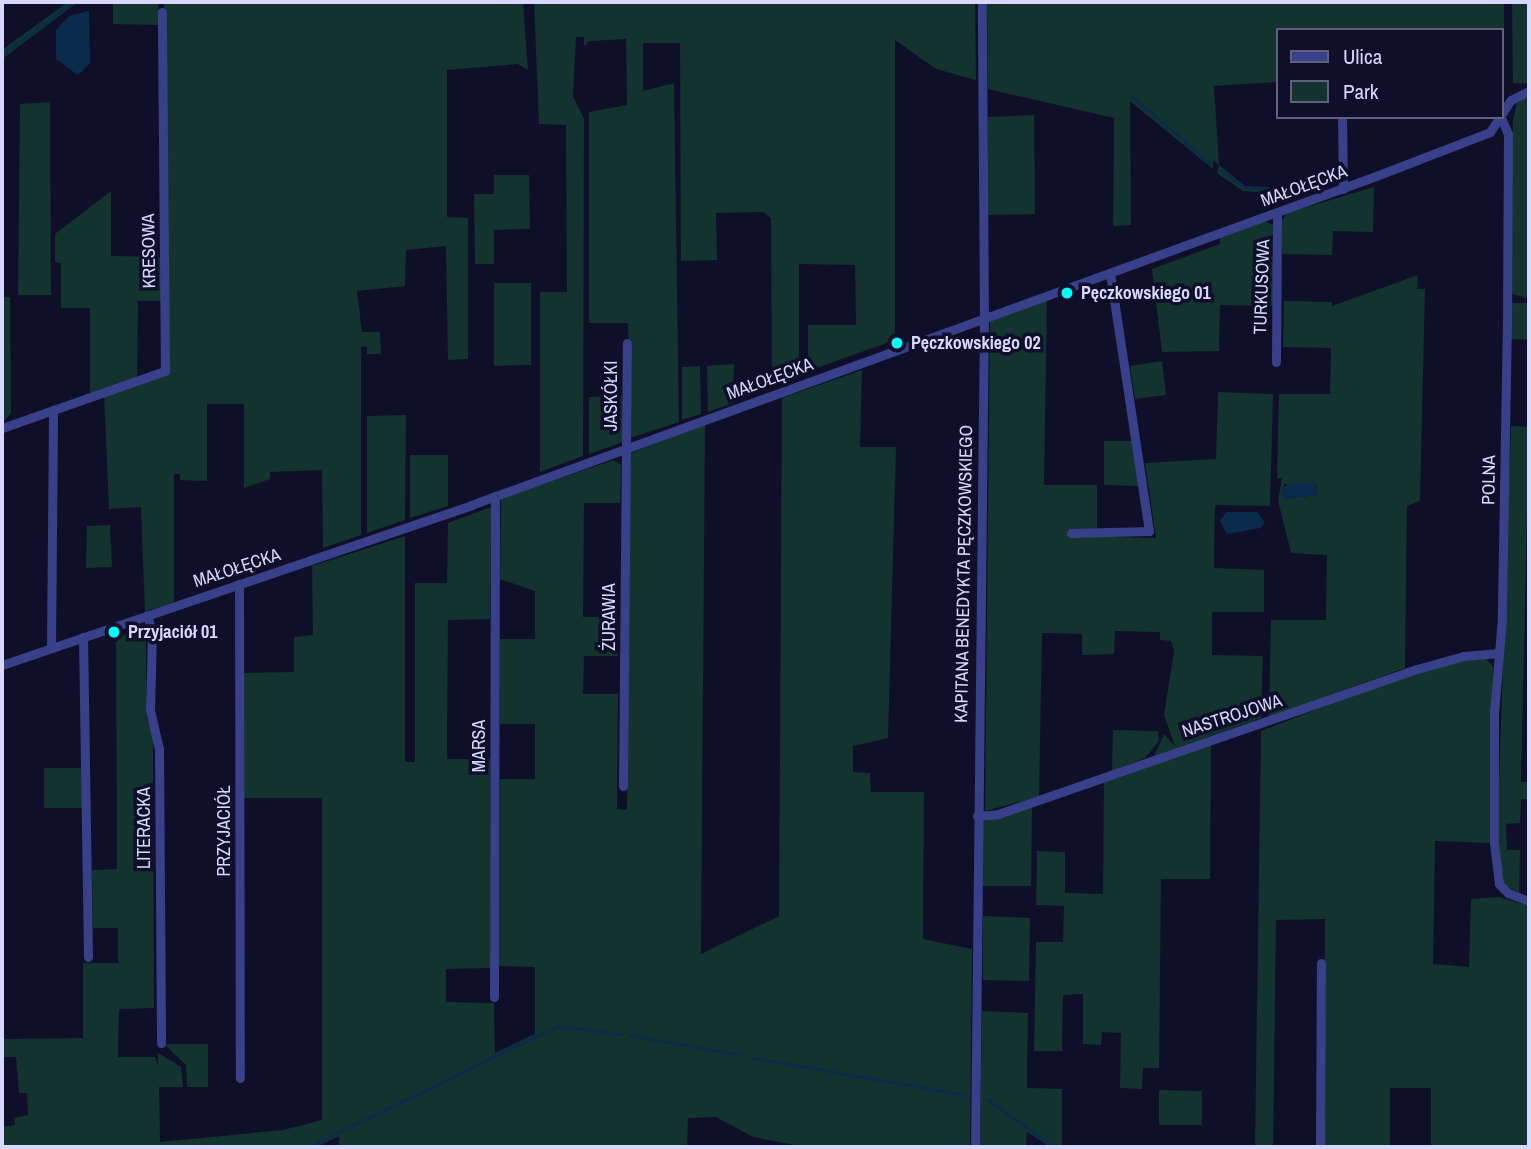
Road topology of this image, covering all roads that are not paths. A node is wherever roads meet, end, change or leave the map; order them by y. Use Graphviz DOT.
graph roads {
  1 [pos="982,2"];
  2 [pos="162,12"];
  3 [pos="1529,91"];
  4 [pos="1503,118"];
  5 [pos="1342,119"];
  6 [pos="1502,120"];
  7 [pos="1343,188"];
  8 [pos="1277,213"];
  9 [pos="1110,274"];
  10 [pos="984,318"];
  11 [pos="626,343"];
  12 [pos="1276,362"];
  13 [pos="53,410"];
  14 [pos="2,428"];
  15 [pos="626,449"];
  16 [pos="495,496"];
  17 [pos="1071,533"];
  18 [pos="239,584"];
  19 [pos="148,615"];
  20 [pos="83,638"];
  21 [pos="51,648"];
  22 [pos="1499,653"];
  23 [pos="2,665"];
  24 [pos="623,786"];
  25 [pos="977,816"];
  26 [pos="1529,901"];
  27 [pos="88,957"];
  28 [pos="1321,963"];
  29 [pos="494,997"];
  30 [pos="161,1043"];
  31 [pos="240,1079"];
  32 [pos="975,1147"];
  33 [pos="1320,1147"];
  1 -- 10 [label="street, KAPITANA BENEDYKTA PĘCZKOWSKIEGO"];
  2 -- 13 [label="street, KRESOWA"];
  3 -- 4 [label="street, MAŁOŁĘCKA"];
  5 -- 7 [label="street"];
  6 -- 7 [label="street, MAŁOŁĘCKA"];
  6 -- 22 [label="street, POLNA"];
  7 -- 8 [label="street, MAŁOŁĘCKA"];
  8 -- 9 [label="street, MAŁOŁĘCKA"];
  8 -- 12 [label="street, TURKUSOWA"];
  9 -- 10 [label="street, MAŁOŁĘCKA"];
  9 -- 17 [label="street"];
  10 -- 15 [label="street, MAŁOŁĘCKA"];
  10 -- 25 [label="street, KAPITANA BENEDYKTA PĘCZKOWSKIEGO"];
  11 -- 15 [label="street, JASKÓŁKI"];
  13 -- 14 [label="street, KRESOWA"];
  13 -- 21 [label="street"];
  15 -- 16 [label="street, MAŁOŁĘCKA"];
  15 -- 24 [label="street, ŻURAWIA"];
  16 -- 18 [label="street, MAŁOŁĘCKA"];
  16 -- 29 [label="street, MARSA"];
  18 -- 19 [label="street, MAŁOŁĘCKA"];
  18 -- 31 [label="street, PRZYJACIÓŁ"];
  19 -- 20 [label="street, MAŁOŁĘCKA"];
  19 -- 30 [label="street, LITERACKA"];
  20 -- 21 [label="street, MAŁOŁĘCKA"];
  20 -- 27 [label="street"];
  21 -- 23 [label="street, MAŁOŁĘCKA"];
  22 -- 25 [label="street, NASTROJOWA"];
  22 -- 26 [label="street, POLNA"];
  25 -- 32 [label="street, KAPITANA BENEDYKTA PĘCZKOWSKIEGO"];
  28 -- 33 [label="street"];
}
